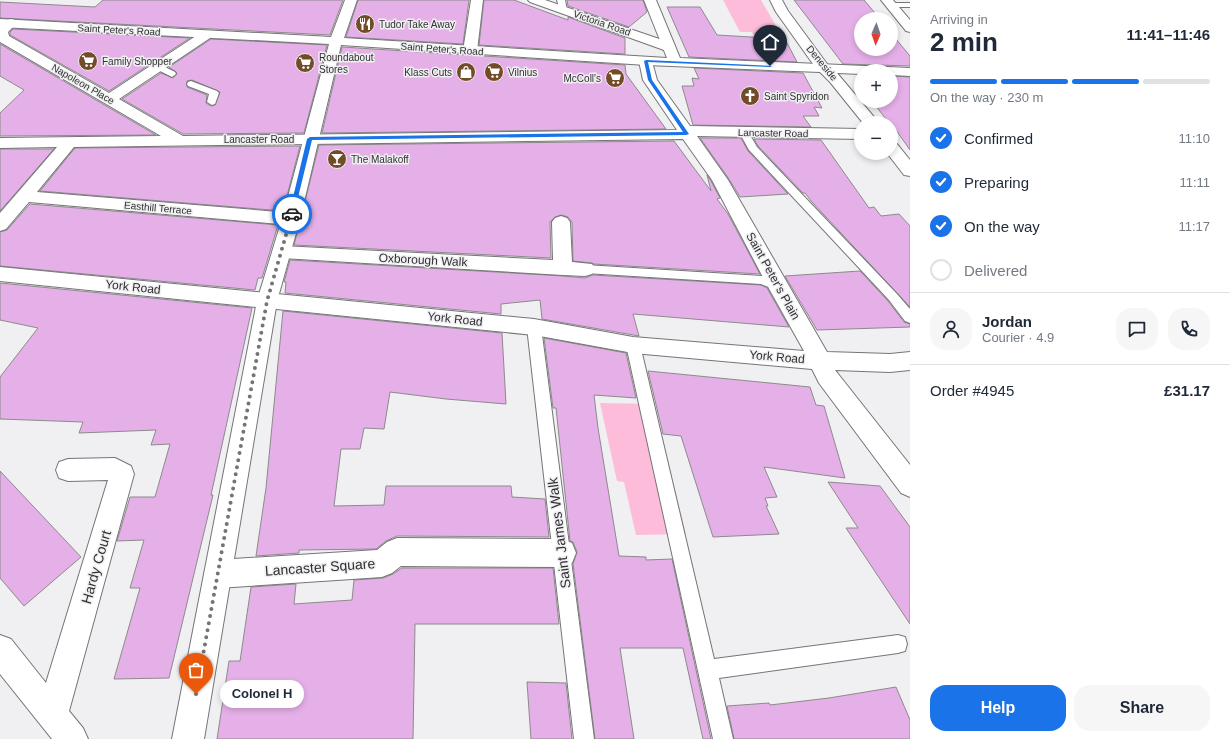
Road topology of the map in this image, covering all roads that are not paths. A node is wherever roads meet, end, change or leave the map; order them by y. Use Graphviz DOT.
graph roads {
  1 [pos="351,0"];
  2 [pos="477,0"];
  3 [pos="534,0"];
  4 [pos="650,0"];
  5 [pos="776,0"];
  6 [pos="889,3"];
  7 [pos="562,5"];
  8 [pos="910,5"];
  9 [pos="6,23"];
  10 [pos="910,28"];
  11 [pos="206,35"];
  12 [pos="336,42"];
  13 [pos="669,47"];
  14 [pos="470,51"];
  15 [pos="646,61"];
  16 [pos="675,62"];
  17 [pos="159,67"];
  18 [pos="823,68"];
  19 [pos="854,70"];
  20 [pos="898,71"];
  21 [pos="910,72"];
  22 [pos="172,74"];
  23 [pos="191,84"];
  24 [pos="110,99"];
  25 [pos="212,102"];
  26 [pos="865,116"];
  27 [pos="686,132"];
  28 [pos="744,132"];
  29 [pos="854,134"];
  30 [pos="310,139"];
  31 [pos="179,140"];
  32 [pos="70,141"];
  33 [pos="0,143"];
  34 [pos="898,156"];
  35 [pos="910,171"];
  36 [pos="25,196"];
  37 [pos="291,219"];
  38 [pos="561,222"];
  39 [pos="0,225"];
  40 [pos="282,252"];
  41 [pos="563,268"];
  42 [pos="585,270"];
  43 [pos="0,274"];
  44 [pos="777,285"];
  45 [pos="267,301"];
  46 [pos="910,318"];
  47 [pos="534,327"];
  48 [pos="633,345"];
  49 [pos="821,361"];
  50 [pos="910,361"];
  51 [pos="68,470"];
  52 [pos="910,485"];
  53 [pos="562,553"];
  54 [pos="218,574"];
  55 [pos="898,644"];
  56 [pos="0,650"];
  57 [pos="708,670"];
  58 [pos="53,713"];
  59 [pos="72,739"];
  60 [pos="188,739"];
  61 [pos="584,739"];
  62 [pos="723,739"];
  1 -- 12 [label="street"];
  2 -- 14 [label="street"];
  3 -- 7 [label="street, Victoria Road"];
  4 -- 13 [label="street"];
  5 -- 18 [label="street, Deneside"];
  6 -- 8 [label="lane"];
  6 -- 10 [label="street"];
  7 -- 13 [label="street, Victoria Road"];
  9 -- 11 [label="street, Saint Peter's Road"];
  9 -- 24 [label="street, Napoleon Place"];
  11 -- 12 [label="street, Saint Peter's Road"];
  11 -- 17 [label="street"];
  12 -- 14 [label="street, Saint Peter's Road"];
  12 -- 30 [label="street"];
  13 -- 16 [label="street"];
  14 -- 15 [label="street, Saint Peter's Road"];
  15 -- 16 [label="street, Saint Peter's Road"];
  15 -- 27 [label="street, Saint Peter's Plain"];
  16 -- 18 [label="street, Saint Peter's Road"];
  17 -- 22 [label="lane"];
  17 -- 24 [label="street"];
  18 -- 19 [label="street, Saint Peter's Road"];
  18 -- 26 [label="street, Deneside"];
  20 -- 21 [label="street"];
  23 -- 25 [label="lane"];
  24 -- 31 [label="street, Napoleon Place"];
  27 -- 28 [label="street, Lancaster Road"];
  27 -- 30 [label="street, Lancaster Road"];
  27 -- 44 [label="street, Saint Peter's Plain"];
  28 -- 29 [label="street, Lancaster Road"];
  28 -- 46 [label="lane"];
  30 -- 31 [label="street, Lancaster Road"];
  30 -- 37 [label="street"];
  31 -- 32 [label="street, Lancaster Road"];
  32 -- 33 [label="street, Lancaster Road"];
  32 -- 36 [label="street"];
  34 -- 35 [label="street"];
  36 -- 37 [label="street, Easthill Terrace"];
  36 -- 39 [label="street"];
  37 -- 40 [label="street"];
  38 -- 41 [label="street"];
  40 -- 41 [label="street, Oxborough Walk"];
  40 -- 45 [label="street"];
  41 -- 42 [label="street, Oxborough Walk"];
  42 -- 44 [label="lane, Oxborough Walk"];
  43 -- 45 [label="street, York Road"];
  44 -- 49 [label="street, Saint Peter's Plain"];
  45 -- 47 [label="street, York Road"];
  45 -- 54 [label="street"];
  47 -- 48 [label="street, York Road"];
  47 -- 53 [label="lane, Saint James Walk"];
  48 -- 49 [label="street, York Road"];
  48 -- 57 [label="lane"];
  49 -- 50 [label="street, York Road"];
  49 -- 52 [label="street, Saint Peter's Plain"];
  51 -- 58 [label="street, Hardy Court"];
  53 -- 54 [label="street, Lancaster Square"];
  53 -- 61 [label="lane, Saint James Walk"];
  54 -- 60 [label="street"];
  55 -- 57 [label="lane"];
  56 -- 58 [label="street"];
  57 -- 62 [label="lane"];
  58 -- 59 [label="street"];
}
